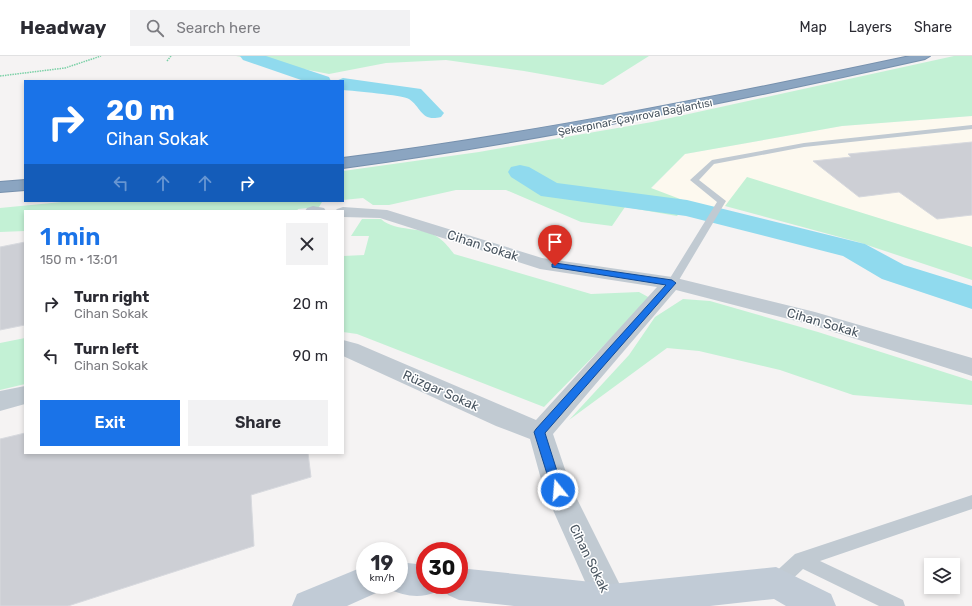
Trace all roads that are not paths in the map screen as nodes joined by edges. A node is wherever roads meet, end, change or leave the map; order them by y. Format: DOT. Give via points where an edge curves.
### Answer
graph roads {
  1 [pos="882,56"];
  2 [pos="925,56"];
  3 [pos="972,127"];
  4 [pos="344,151"];
  5 [pos="344,163"];
  6 [pos="24,185"];
  7 [pos="0,187"];
  8 [pos="24,198"];
  9 [pos="0,200"];
  10 [pos="344,212"];
  11 [pos="672,283"];
  12 [pos="344,348"];
  13 [pos="972,367"];
  14 [pos="24,395"];
  15 [pos="0,401"];
  16 [pos="540,432"];
  17 [pos="972,502"];
  18 [pos="801,560"];
  19 [pos="776,583"];
  20 [pos="468,585"];
  21 [pos="356,586"];
  22 [pos="612,603"];
  23 [pos="309,606"];
  24 [pos="819,606"];
  25 [pos="897,606"];
  1 -- 4 [label="highway, Şekerpınar-Çayırova Bağlantısı" via="704,94 565,120"];
  2 -- 5 [label="highway, Şekerpınar-Çayırova Bağlantısı" via="644,116 497,142"];
  3 -- 11 [label="lane" via="804,145 712,162 694,180 722,201"];
  6 -- 7 [label="highway"];
  8 -- 9 [label="highway"];
  10 -- 11 [label="street, Cihan Sokak" via="381,213 540,264"];
  11 -- 13 [label="street, Cihan Sokak" via="815,319"];
  11 -- 16 [label="street"];
  12 -- 16 [label="street, Rüzgar Sokak"];
  14 -- 15 [label="street"];
  16 -- 22 [label="street, Cihan Sokak" via="558,490"];
  17 -- 18 [label="lane"];
  18 -- 19 [label="lane"];
  18 -- 25 [label="lane"];
  19 -- 22 [label="street"];
  19 -- 24 [label="street"];
  20 -- 22 [label="street"];
  21 -- 23 [label="street"];
}
